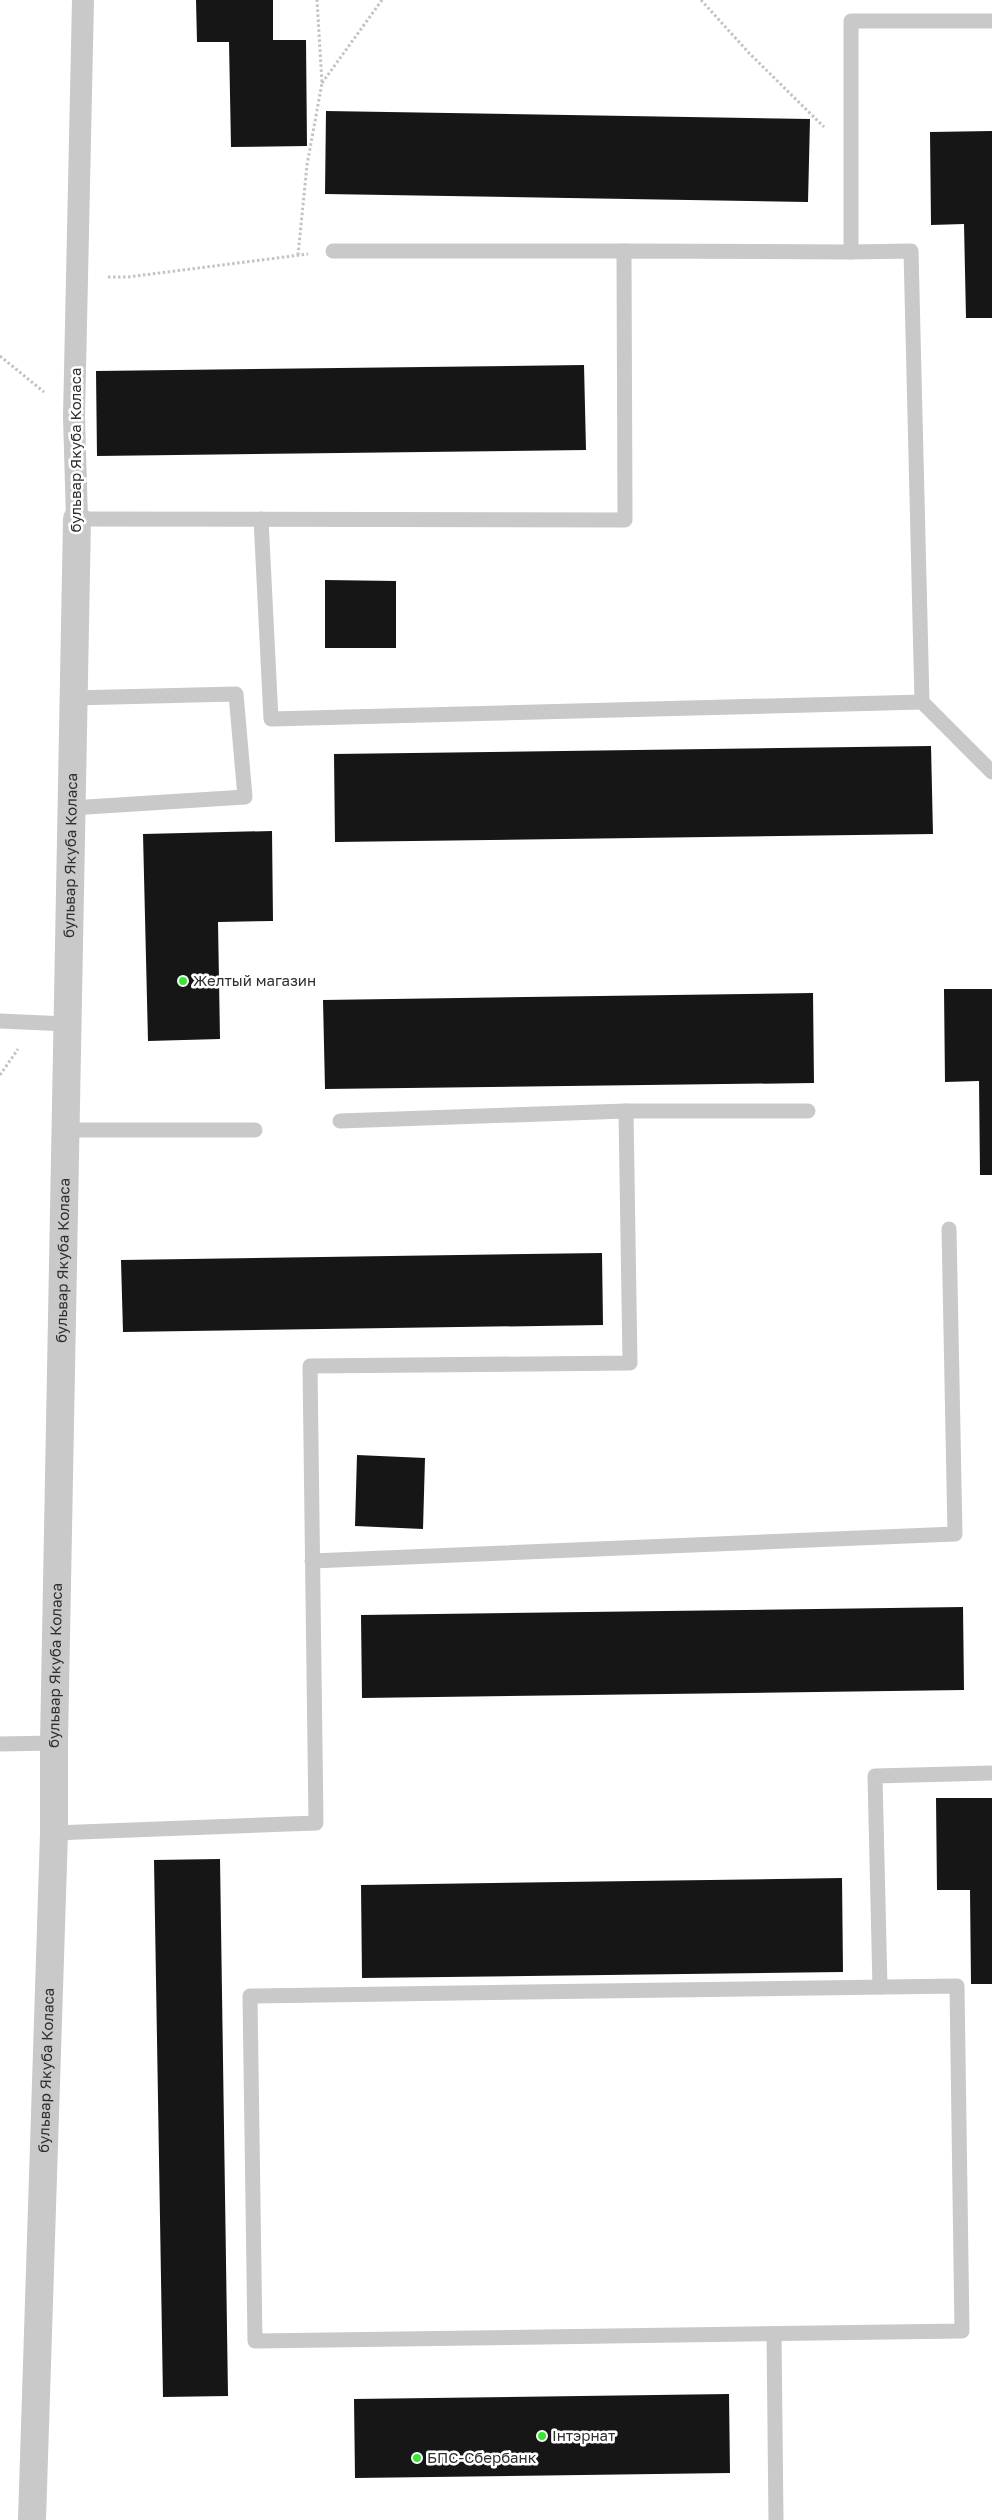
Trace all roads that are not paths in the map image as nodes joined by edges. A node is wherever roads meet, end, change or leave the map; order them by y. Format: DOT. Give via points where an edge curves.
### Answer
graph roads {
  1 [pos="83,0"];
  2 [pos="992,21"];
  3 [pos="333,251"];
  4 [pos="624,251"];
  5 [pos="851,252"];
  6 [pos="77,519"];
  7 [pos="261,519"];
  8 [pos="73,698"];
  9 [pos="922,702"];
  10 [pos="992,772"];
  11 [pos="72,808"];
  12 [pos="0,1022"];
  13 [pos="67,1024"];
  14 [pos="808,1110"];
  15 [pos="626,1111"];
  16 [pos="340,1121"];
  17 [pos="65,1130"];
  18 [pos="256,1130"];
  19 [pos="949,1229"];
  20 [pos="312,1561"];
  21 [pos="54,1743"];
  22 [pos="0,1744"];
  23 [pos="992,1773"];
  24 [pos="54,1833"];
  25 [pos="880,1987"];
  26 [pos="774,2334"];
  27 [pos="32,2520"];
  28 [pos="776,2520"];
  1 -- 6 [label="street, бульвар Якуба Коласа" via="74,416"];
  2 -- 5 [label="lane" via="851,21"];
  3 -- 4 [label="lane"];
  4 -- 5 [label="lane"];
  4 -- 7 [label="lane" via="625,520"];
  5 -- 9 [label="lane" via="911,251"];
  6 -- 7 [label="lane"];
  6 -- 8 [label="street, бульвар Якуба Коласа"];
  7 -- 9 [label="lane" via="271,719"];
  8 -- 11 [label="street, бульвар Якуба Коласа"];
  8 -- 11 [label="lane" via="236,694 245,797"];
  9 -- 10 [label="lane"];
  11 -- 13 [label="street, бульвар Якуба Коласа"];
  12 -- 13 [label="lane"];
  13 -- 17 [label="street, бульвар Якуба Коласа"];
  14 -- 15 [label="lane"];
  15 -- 16 [label="lane"];
  15 -- 20 [label="lane" via="630,1363 310,1366"];
  17 -- 18 [label="lane"];
  17 -- 21 [label="street, бульвар Якуба Коласа"];
  19 -- 20 [label="lane" via="955,1534"];
  20 -- 24 [label="lane" via="316,1823"];
  21 -- 22 [label="lane"];
  21 -- 24 [label="street, бульвар Якуба Коласа"];
  23 -- 25 [label="lane" via="875,1776"];
  24 -- 27 [label="street, бульвар Якуба Коласа"];
  25 -- 26 [label="lane" via="957,1986 962,2331"];
  25 -- 26 [label="lane" via="250,1996 255,2341"];
  26 -- 28 [label="lane"];
}
